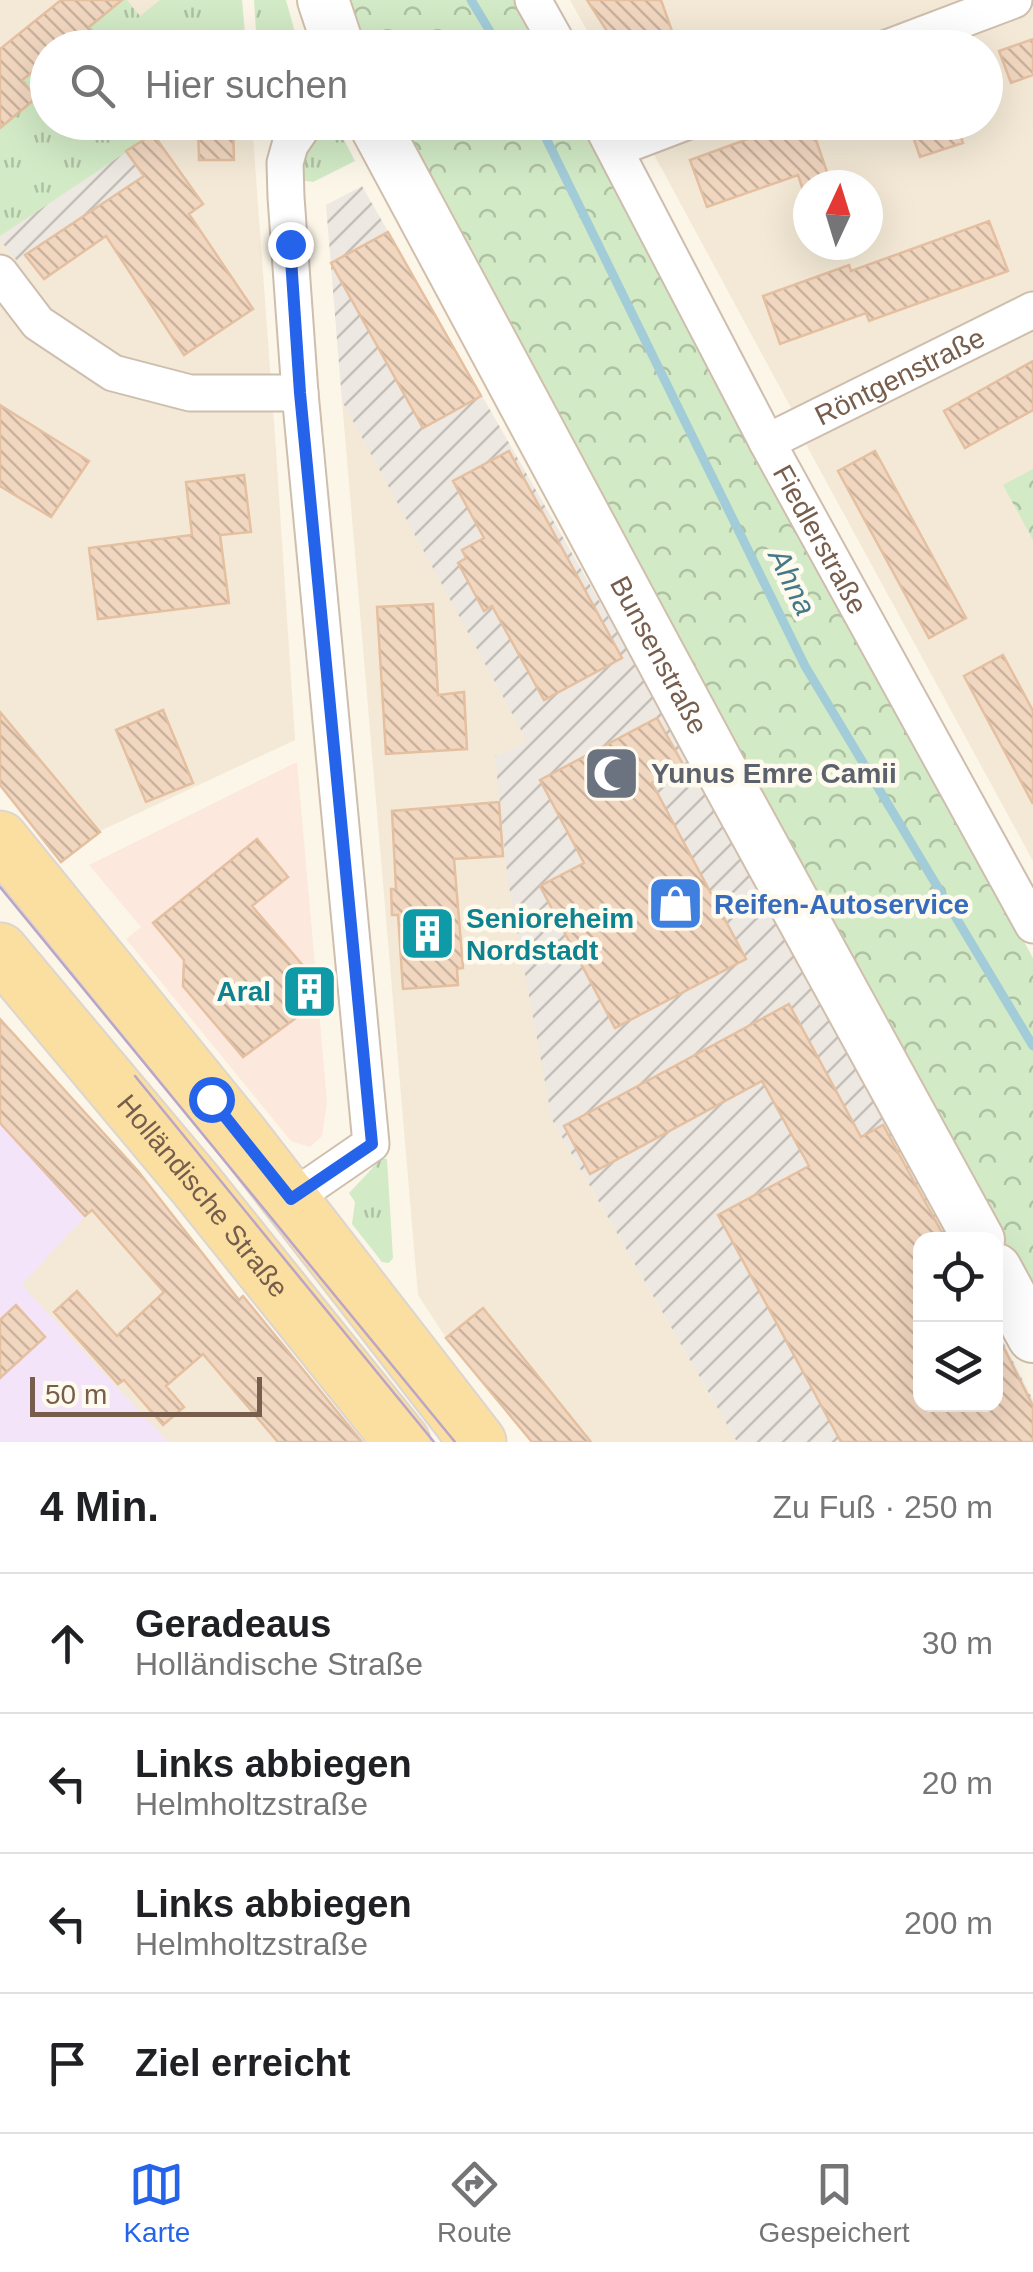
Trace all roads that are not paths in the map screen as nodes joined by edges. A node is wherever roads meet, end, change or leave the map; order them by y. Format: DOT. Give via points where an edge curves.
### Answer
graph roads {
  1 [pos="324,0"];
  2 [pos="533,0"];
  3 [pos="1014,0"];
  4 [pos="333,30"];
  5 [pos="550,30"];
  6 [pos="935,30"];
  7 [pos="293,140"];
  8 [pos="382,140"];
  9 [pos="610,140"];
  10 [pos="0,273"];
  11 [pos="1033,310"];
  12 [pos="300,393"];
  13 [pos="767,442"];
  14 [pos="0,839"];
  15 [pos="1033,925"];
  16 [pos="0,950"];
  17 [pos="291,1199"];
  18 [pos="975,1232"];
  19 [pos="1003,1282"];
  20 [pos="1033,1337"];
  21 [pos="402,1442"];
  22 [pos="478,1442"];
  1 -- 4 [label="street"];
  2 -- 5 [label="street"];
  3 -- 6 [label="street"];
  7 -- 12 [label="street" via="285,163"];
  8 -- 18 [label="street, Bunsenstraße"];
  9 -- 13 [label="street, Fiedlerstraße"];
  10 -- 12 [label="street" via="38,323 113,373 190,393"];
  11 -- 13 [label="street, Röntgenstraße"];
  12 -- 17 [label="street" via="372,1144"];
  13 -- 15 [label="street, Fiedlerstraße"];
  14 -- 17 [label="main road"];
  16 -- 21 [label="main road, Holländische Straße"];
  17 -- 22 [label="main road"];
  19 -- 20 [label="street"];
}
